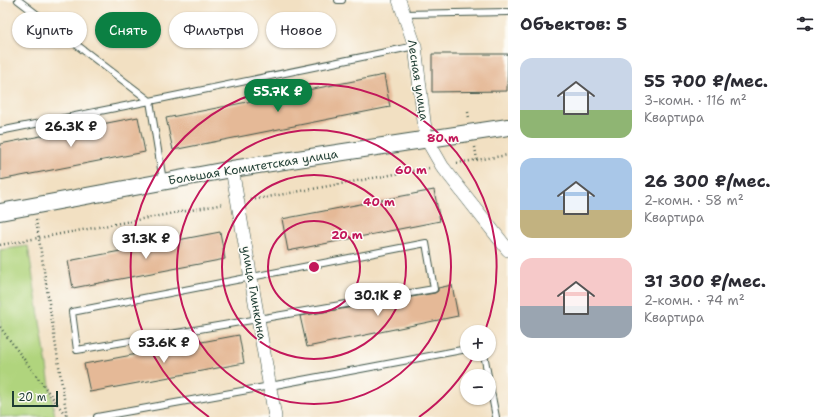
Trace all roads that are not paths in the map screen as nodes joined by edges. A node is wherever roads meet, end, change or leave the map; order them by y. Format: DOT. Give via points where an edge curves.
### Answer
graph roads {
  1 [pos="18,0"];
  2 [pos="338,0"];
  3 [pos="342,0"];
  4 [pos="399,0"];
  5 [pos="508,12"];
  6 [pos="404,14"];
  7 [pos="415,46"];
  8 [pos="150,101"];
  9 [pos="508,127"];
  10 [pos="0,131"];
  11 [pos="426,138"];
  12 [pos="232,169"];
  13 [pos="163,181"];
  14 [pos="0,212"];
  15 [pos="508,250"];
  16 [pos="251,277"];
  17 [pos="258,319"];
  18 [pos="460,350"];
  19 [pos="270,386"];
  20 [pos="494,405"];
  21 [pos="97,417"];
  22 [pos="275,417"];
  23 [pos="496,417"];
  1 -- 8 [label="lane"];
  2 -- 3 [label="lane"];
  4 -- 6 [label="street, Лесная улица"];
  5 -- 6 [label="lane"];
  6 -- 7 [label="street, Лесная улица"];
  7 -- 8 [label="lane"];
  7 -- 11 [label="street, Лесная улица"];
  8 -- 10 [label="lane"];
  8 -- 13 [label="lane"];
  9 -- 11 [label="street, Большая Комитетская улица"];
  11 -- 12 [label="street, Большая Комитетская улица"];
  11 -- 15 [label="street" via="442,166"];
  12 -- 13 [label="street, Большая Комитетская улица"];
  12 -- 16 [label="street, улица Глинкина"];
  13 -- 14 [label="street, Большая Комитетская улица"];
  16 -- 17 [label="street, улица Глинкина"];
  16 -- 17 [label="lane" via="426,243 434,288"];
  16 -- 17 [label="lane" via="72,312 77,350"];
  17 -- 19 [label="street, улица Глинкина"];
  18 -- 19 [label="lane"];
  19 -- 21 [label="lane"];
  19 -- 22 [label="street, улица Глинкина"];
  20 -- 23 [label="lane"];
}
